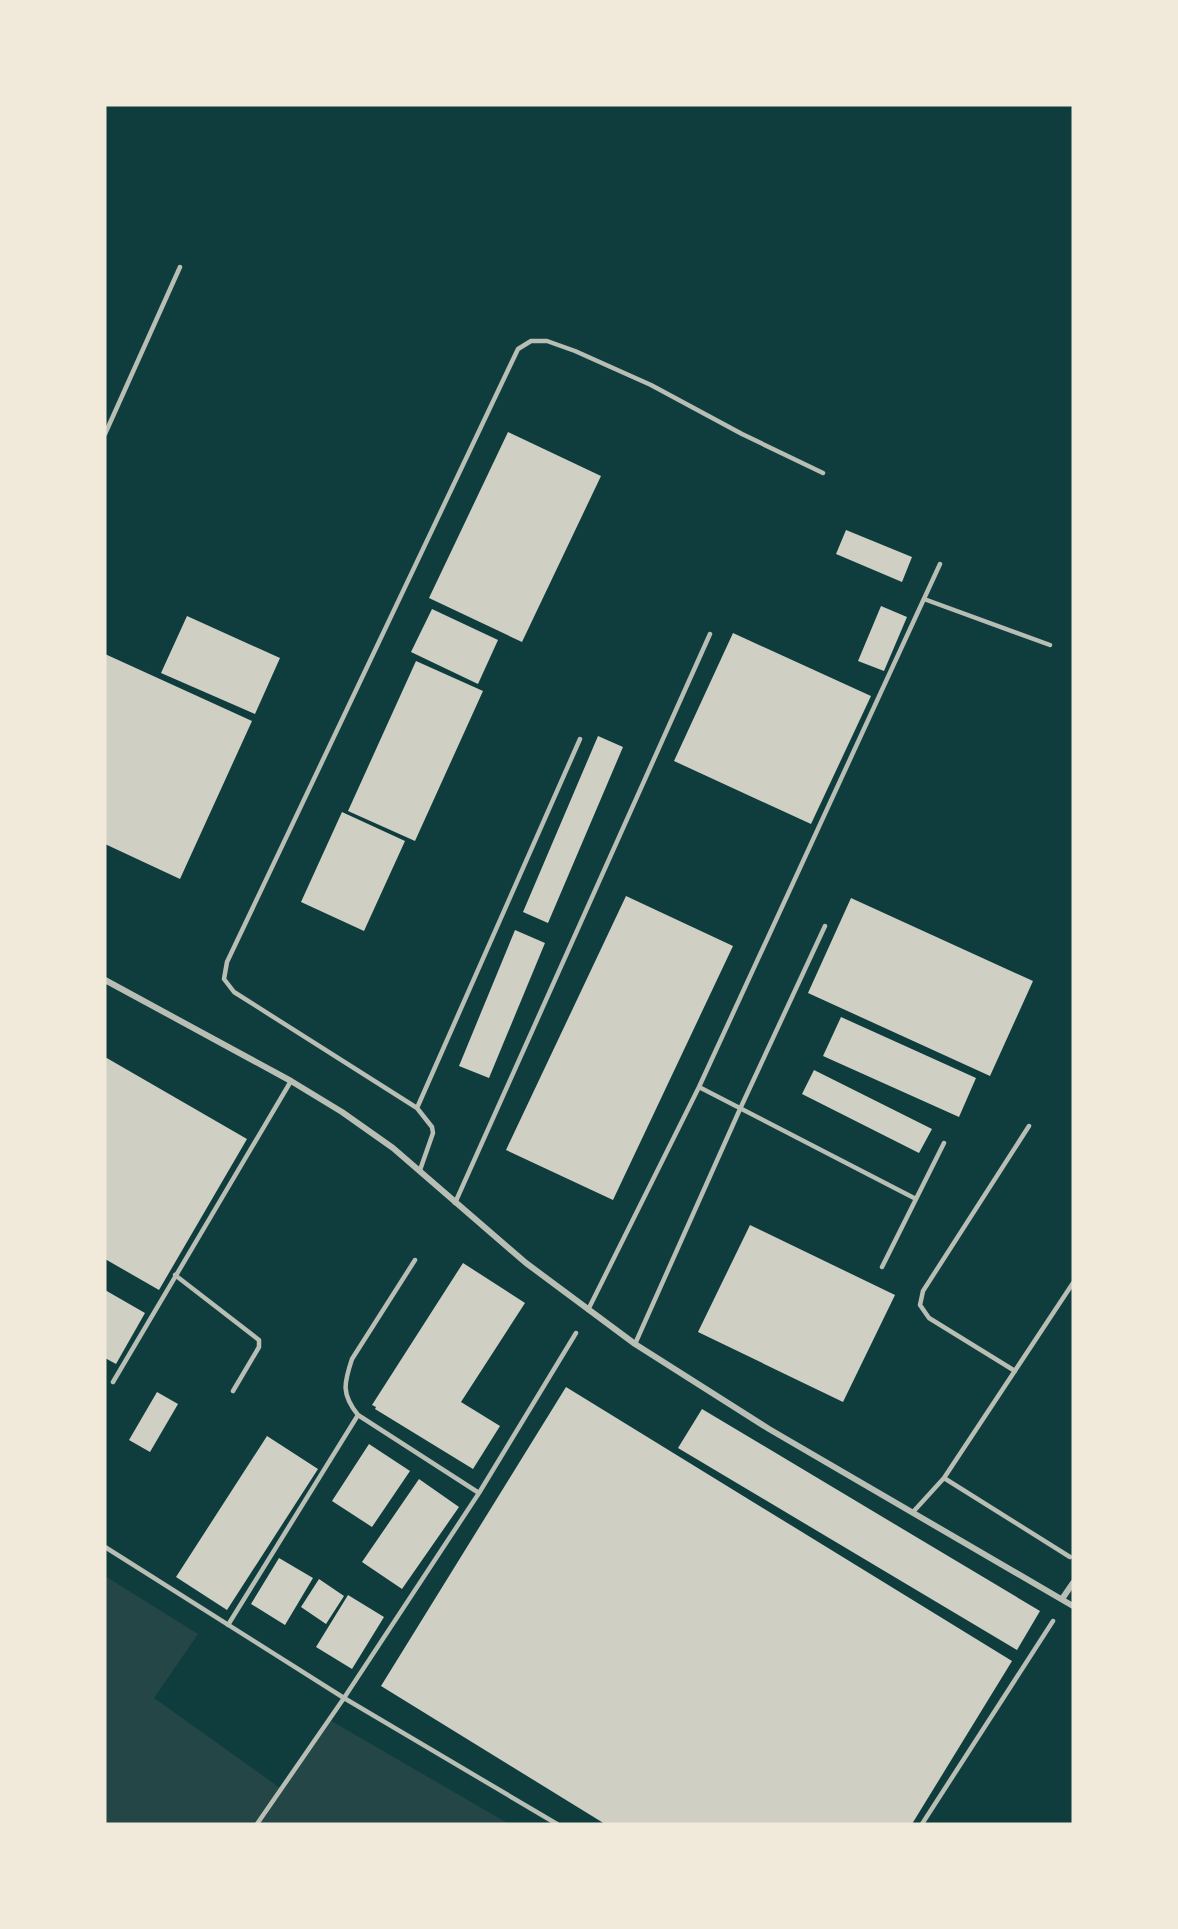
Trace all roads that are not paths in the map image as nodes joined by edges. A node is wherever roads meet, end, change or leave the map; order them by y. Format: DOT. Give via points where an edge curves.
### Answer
graph roads {
  1 [pos="180,267"];
  2 [pos="105,434"];
  3 [pos="823,473"];
  4 [pos="940,564"];
  5 [pos="924,599"];
  6 [pos="710,634"];
  7 [pos="1050,645"];
  8 [pos="580,739"];
  9 [pos="825,926"];
  10 [pos="105,980"];
  11 [pos="291,1081"];
  12 [pos="699,1088"];
  13 [pos="417,1108"];
  14 [pos="740,1109"];
  15 [pos="1029,1126"];
  16 [pos="944,1143"];
  17 [pos="420,1170"];
  18 [pos="916,1199"];
  19 [pos="455,1203"];
  20 [pos="416,1260"];
  21 [pos="882,1267"];
  22 [pos="175,1275"];
  23 [pos="1073,1283"];
  24 [pos="588,1310"];
  25 [pos="576,1333"];
  26 [pos="635,1344"];
  27 [pos="1015,1371"];
  28 [pos="113,1382"];
  29 [pos="233,1391"];
  30 [pos="358,1415"];
  31 [pos="944,1478"];
  32 [pos="479,1493"];
  33 [pos="913,1512"];
  34 [pos="105,1547"];
  35 [pos="1070,1557"];
  36 [pos="1073,1582"];
  37 [pos="1062,1599"];
  38 [pos="1073,1606"];
  39 [pos="1053,1621"];
  40 [pos="228,1625"];
  41 [pos="344,1698"];
  42 [pos="257,1824"];
  43 [pos="557,1824"];
  44 [pos="922,1824"];
  1 -- 2 [label="lane"];
  3 -- 13 [label="lane" via="651,385 575,351 547,340 531,341 518,349 227,962 224,978 234,992"];
  4 -- 5 [label="lane"];
  5 -- 7 [label="lane"];
  5 -- 12 [label="lane"];
  6 -- 19 [label="lane"];
  8 -- 13 [label="lane"];
  9 -- 14 [label="lane"];
  10 -- 11 [label="street"];
  11 -- 17 [label="street" via="342,1112"];
  11 -- 22 [label="lane"];
  12 -- 14 [label="lane"];
  12 -- 24 [label="lane"];
  13 -- 17 [label="lane" via="433,1133"];
  14 -- 18 [label="lane"];
  14 -- 26 [label="lane"];
  15 -- 27 [label="lane" via="923,1291 920,1305 929,1318"];
  16 -- 18 [label="lane"];
  17 -- 19 [label="street"];
  18 -- 21 [label="lane"];
  19 -- 24 [label="street"];
  20 -- 30 [label="lane" via="352,1359 344,1389"];
  22 -- 28 [label="lane"];
  22 -- 29 [label="lane" via="259,1340 259,1347"];
  23 -- 27 [label="lane"];
  24 -- 26 [label="street"];
  25 -- 32 [label="lane"];
  26 -- 33 [label="street" via="769,1429"];
  27 -- 31 [label="lane"];
  30 -- 32 [label="lane"];
  30 -- 40 [label="lane"];
  31 -- 33 [label="lane"];
  31 -- 35 [label="lane"];
  32 -- 41 [label="lane"];
  33 -- 37 [label="street"];
  34 -- 40 [label="lane"];
  36 -- 37 [label="street"];
  37 -- 38 [label="street"];
  39 -- 44 [label="lane"];
  40 -- 41 [label="lane"];
  41 -- 42 [label="lane"];
  41 -- 43 [label="lane"];
}
